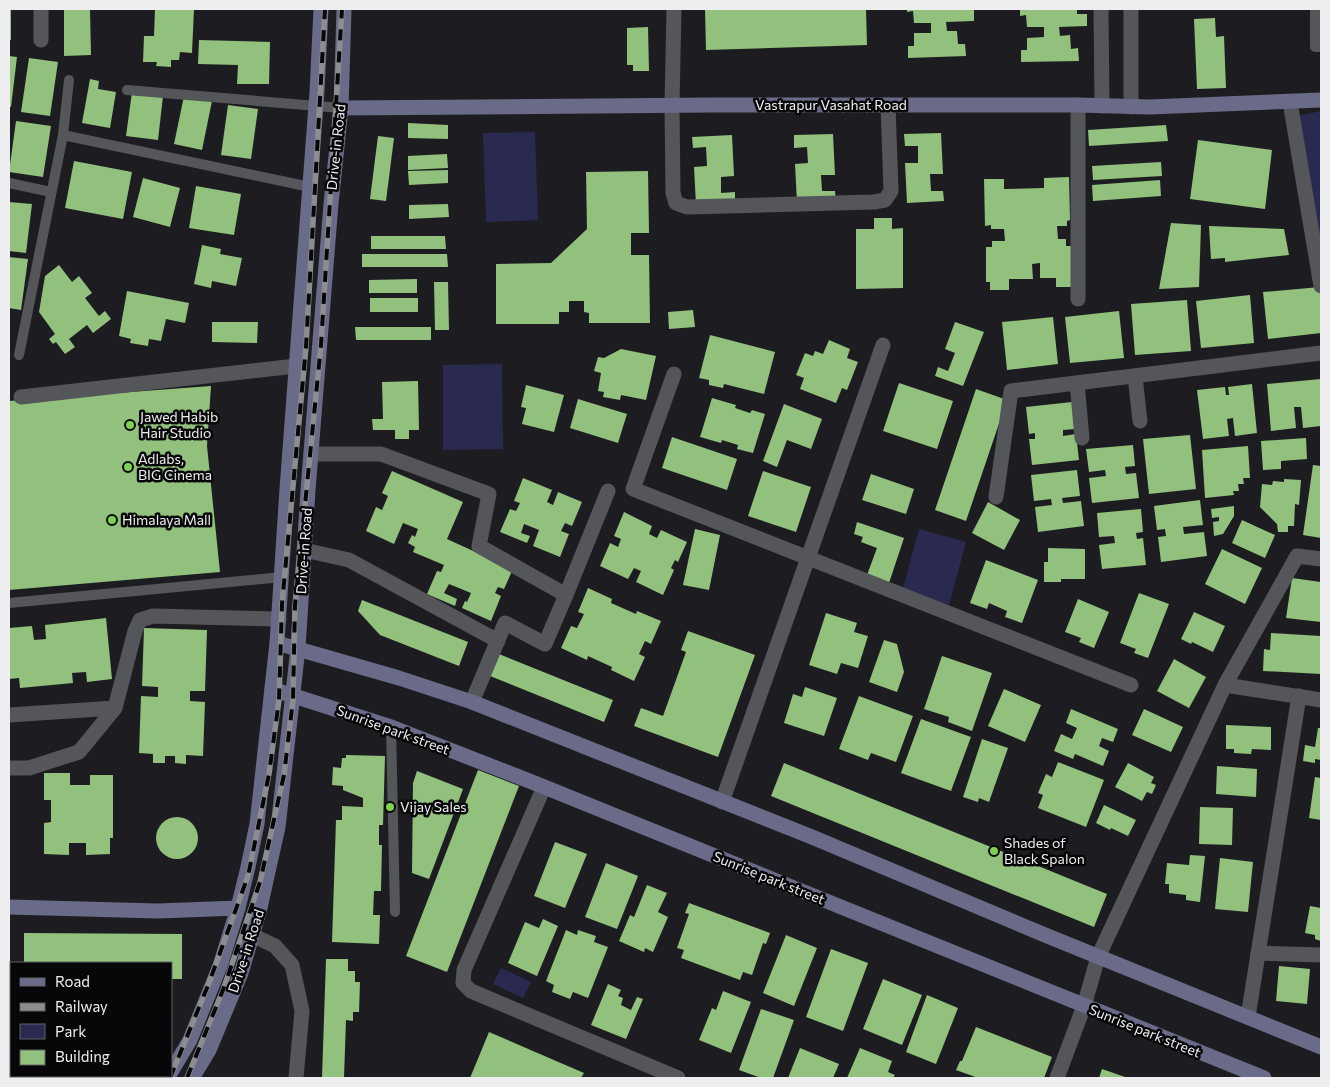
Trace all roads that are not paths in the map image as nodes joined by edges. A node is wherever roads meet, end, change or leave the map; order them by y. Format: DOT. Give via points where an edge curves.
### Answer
graph roads {
  1 [pos="41,9"];
  2 [pos="321,9"];
  3 [pos="344,9"];
  4 [pos="674,9"];
  5 [pos="1101,9"];
  6 [pos="1131,9"];
  7 [pos="1315,9"];
  8 [pos="41,40"];
  9 [pos="1321,47"];
  10 [pos="69,80"];
  11 [pos="127,90"];
  12 [pos="1321,100"];
  13 [pos="1290,102"];
  14 [pos="672,105"];
  15 [pos="888,105"];
  16 [pos="1078,105"];
  17 [pos="316,106"];
  18 [pos="1102,106"];
  19 [pos="1131,107"];
  20 [pos="341,108"];
  21 [pos="62,135"];
  22 [pos="9,184"];
  23 [pos="310,187"];
  24 [pos="51,192"];
  25 [pos="1321,286"];
  26 [pos="1078,299"];
  27 [pos="883,345"];
  28 [pos="1321,353"];
  29 [pos="19,355"];
  30 [pos="296,366"];
  31 [pos="674,374"];
  32 [pos="1135,376"];
  33 [pos="1078,383"];
  34 [pos="21,397"];
  35 [pos="1140,421"];
  36 [pos="1082,438"];
  37 [pos="311,454"];
  38 [pos="608,491"];
  39 [pos="996,497"];
  40 [pos="304,550"];
  41 [pos="808,558"];
  42 [pos="1321,559"];
  43 [pos="282,577"];
  44 [pos="566,595"];
  45 [pos="9,603"];
  46 [pos="279,619"];
  47 [pos="498,641"];
  48 [pos="277,643"];
  49 [pos="298,648"];
  50 [pos="1225,684"];
  51 [pos="1130,685"];
  52 [pos="272,689"];
  53 [pos="293,696"];
  54 [pos="1299,696"];
  55 [pos="1321,700"];
  56 [pos="472,702"];
  57 [pos="115,708"];
  58 [pos="9,715"];
  59 [pos="391,727"];
  60 [pos="9,768"];
  61 [pos="544,787"];
  62 [pos="722,802"];
  63 [pos="9,907"];
  64 [pos="238,908"];
  65 [pos="396,912"];
  66 [pos="252,935"];
  67 [pos="1258,953"];
  68 [pos="1321,955"];
  69 [pos="1098,957"];
  70 [pos="1084,1006"];
  71 [pos="1248,1017"];
  72 [pos="1321,1047"];
  73 [pos="172,1070"];
  74 [pos="192,1078"];
  75 [pos="296,1078"];
  76 [pos="678,1078"];
  77 [pos="1057,1078"];
  78 [pos="1264,1078"];
  1 -- 8 [label="street"];
  2 -- 17 [label="main road, Drive-in Road"];
  3 -- 20 [label="main road, Drive-in Road"];
  4 -- 14 [label="street"];
  5 -- 18 [label="street"];
  6 -- 19 [label="street"];
  7 -- 9 [label="lane" via="1314,47"];
  10 -- 21 [label="lane"];
  11 -- 17 [label="lane"];
  12 -- 13 [label="main road, Vastrapur Vasahat Road"];
  13 -- 19 [label="main road, Vastrapur Vasahat Road"];
  13 -- 25 [label="street"];
  14 -- 15 [label="main road, Vastrapur Vasahat Road"];
  14 -- 15 [label="street" via="673,193 676,203 688,207 885,200 891,191"];
  14 -- 20 [label="main road, Vastrapur Vasahat Road"];
  15 -- 16 [label="main road, Vastrapur Vasahat Road"];
  16 -- 18 [label="main road, Vastrapur Vasahat Road"];
  16 -- 26 [label="street"];
  17 -- 20 [label="lane"];
  17 -- 23 [label="main road, Drive-in Road"];
  18 -- 19 [label="main road, Vastrapur Vasahat Road"];
  20 -- 37 [label="main road, Drive-in Road"];
  21 -- 23 [label="lane"];
  21 -- 24 [label="lane"];
  22 -- 24 [label="lane"];
  23 -- 30 [label="main road, Drive-in Road"];
  24 -- 29 [label="lane"];
  27 -- 41 [label="street"];
  28 -- 32 [label="street"];
  30 -- 34 [label="street"];
  30 -- 43 [label="main road, Drive-in Road"];
  31 -- 41 [label="street" via="633,489"];
  32 -- 33 [label="street"];
  32 -- 35 [label="street"];
  33 -- 36 [label="street"];
  33 -- 39 [label="street" via="1011,391"];
  37 -- 40 [label="main road, Drive-in Road"];
  37 -- 44 [label="street" via="381,454 489,494 479,546"];
  38 -- 44 [label="street"];
  40 -- 47 [label="street" via="349,560"];
  40 -- 49 [label="main road, Drive-in Road"];
  41 -- 51 [label="street"];
  41 -- 62 [label="street"];
  42 -- 50 [label="street" via="1297,556"];
  43 -- 45 [label="lane"];
  43 -- 46 [label="main road, Drive-in Road"];
  44 -- 47 [label="street" via="546,644 505,623"];
  46 -- 48 [label="main road, Drive-in Road"];
  46 -- 57 [label="street" via="153,616 140,620 134,631"];
  47 -- 56 [label="street"];
  48 -- 49 [label="main road"];
  48 -- 52 [label="main road, Drive-in Road"];
  49 -- 53 [label="main road, Drive-in Road"];
  49 -- 56 [label="main road"];
  50 -- 54 [label="street"];
  50 -- 69 [label="street"];
  52 -- 53 [label="main road, Sunrise park street"];
  52 -- 64 [label="main road, Drive-in Road" via="257,824"];
  53 -- 59 [label="main road, Sunrise park street"];
  53 -- 66 [label="main road, Drive-in Road" via="278,827"];
  54 -- 55 [label="street"];
  54 -- 67 [label="street"];
  56 -- 62 [label="main road"];
  57 -- 58 [label="street"];
  57 -- 60 [label="street" via="79,752 29,768"];
  59 -- 61 [label="main road, Sunrise park street"];
  59 -- 65 [label="lane"];
  61 -- 70 [label="main road, Sunrise park street"];
  61 -- 76 [label="street" via="464,970 463,983 472,991"];
  62 -- 69 [label="main road"];
  63 -- 64 [label="main road" via="158,911"];
  64 -- 73 [label="main road, Drive-in Road" via="220,966 190,1040"];
  66 -- 74 [label="main road, Drive-in Road" via="241,973 209,1050"];
  66 -- 75 [label="street" via="275,946 292,964 302,1011"];
  67 -- 68 [label="street"];
  67 -- 71 [label="street"];
  69 -- 70 [label="street"];
  69 -- 71 [label="main road"];
  70 -- 77 [label="street"];
  70 -- 78 [label="main road, Sunrise park street"];
  71 -- 72 [label="main road"];
}
